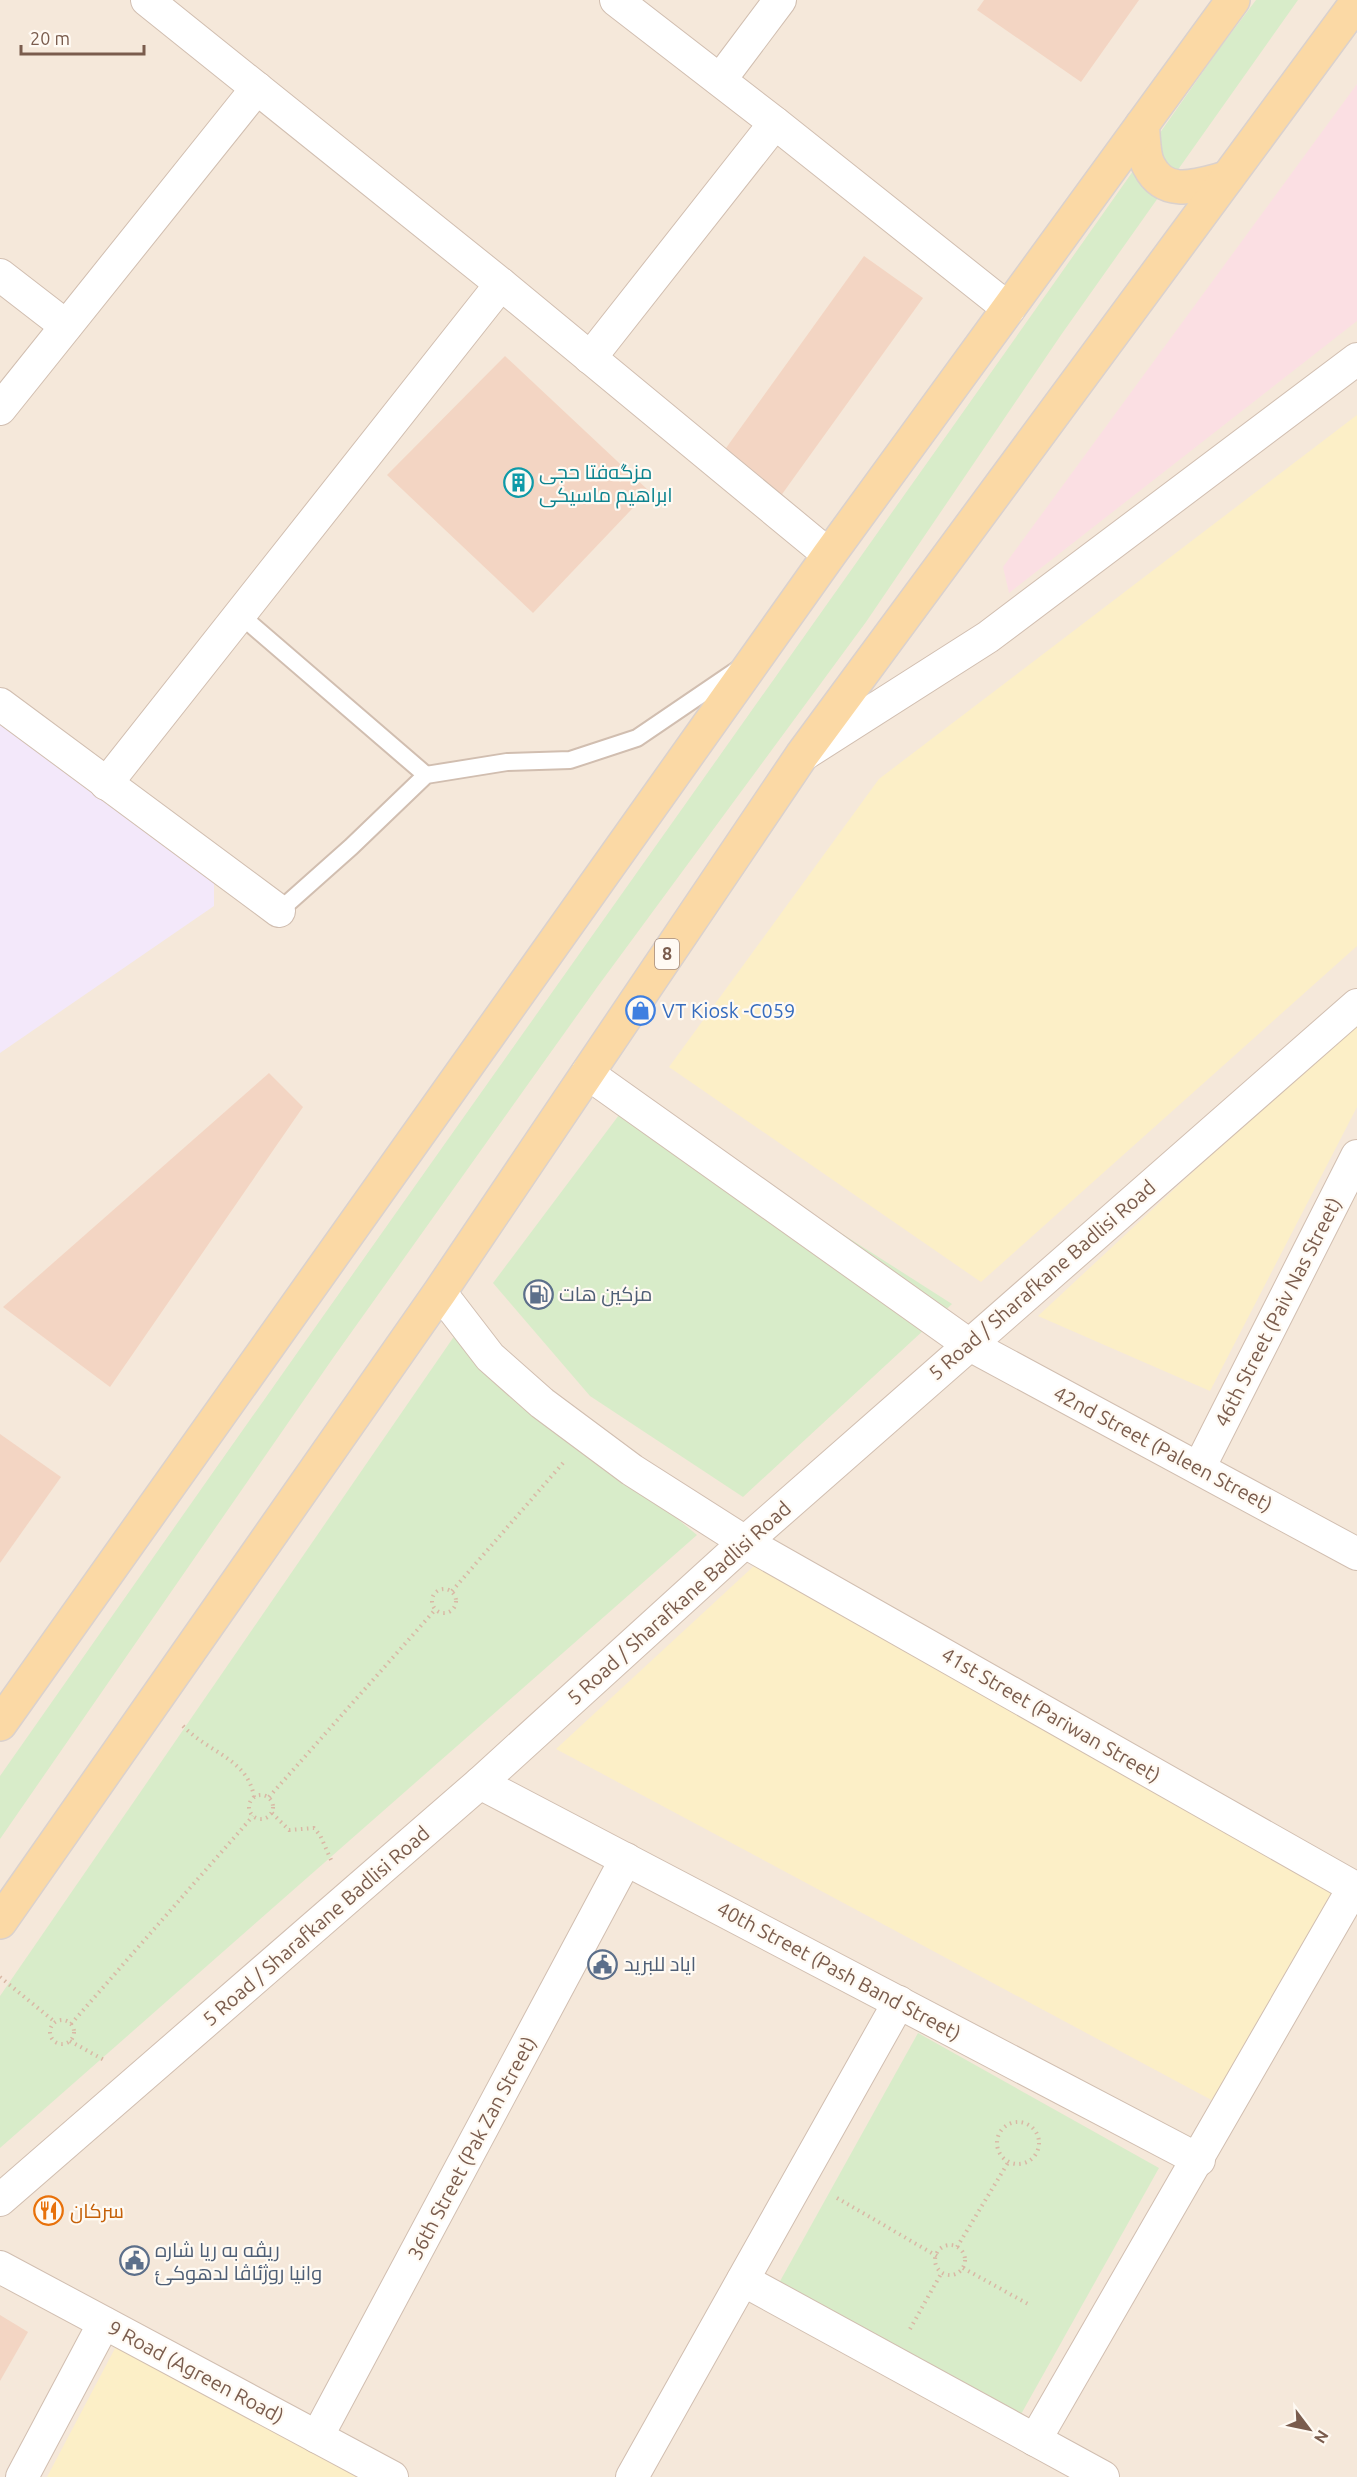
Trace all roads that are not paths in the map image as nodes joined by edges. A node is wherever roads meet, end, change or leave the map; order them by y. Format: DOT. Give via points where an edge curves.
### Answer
graph roads {
  1 [pos="147,0"];
  2 [pos="616,0"];
  3 [pos="780,0"];
  4 [pos="1233,0"];
  5 [pos="1357,2"];
  6 [pos="720,80"];
  7 [pos="257,88"];
  8 [pos="775,123"];
  9 [pos="1142,125"];
  10 [pos="1227,178"];
  11 [pos="0,275"];
  12 [pos="501,284"];
  13 [pos="1008,309"];
  14 [pos="66,326"];
  15 [pos="590,358"];
  16 [pos="1357,359"];
  17 [pos="0,409"];
  18 [pos="829,555"];
  19 [pos="239,614"];
  20 [pos="760,654"];
  21 [pos="0,704"];
  22 [pos="802,755"];
  23 [pos="426,775"];
  24 [pos="106,784"];
  25 [pos="279,911"];
  26 [pos="1357,1005"];
  27 [pos="587,1073"];
  28 [pos="1357,1156"];
  29 [pos="440,1292"];
  30 [pos="968,1344"];
  31 [pos="1199,1468"];
  32 [pos="745,1542"];
  33 [pos="1357,1554"];
  34 [pos="0,1724"];
  35 [pos="480,1783"];
  36 [pos="626,1859"];
  37 [pos="1355,1888"];
  38 [pos="0,1922"];
  39 [pos="899,2002"];
  40 [pos="1199,2160"];
  41 [pos="0,2200"];
  42 [pos="0,2267"];
  43 [pos="744,2280"];
  44 [pos="104,2324"];
  45 [pos="317,2436"];
  46 [pos="1035,2440"];
  47 [pos="22,2477"];
  48 [pos="392,2477"];
  49 [pos="632,2477"];
  50 [pos="1103,2477"];
  1 -- 7 [label="street"];
  2 -- 6 [label="street"];
  3 -- 6 [label="street"];
  4 -- 9 [label="main road"];
  5 -- 10 [label="main road, 8"];
  6 -- 8 [label="street"];
  7 -- 12 [label="street"];
  7 -- 14 [label="street"];
  8 -- 13 [label="street"];
  8 -- 15 [label="street"];
  9 -- 10 [label="main road" via="1148,165 1163,183 1183,189"];
  9 -- 13 [label="main road"];
  10 -- 22 [label="main road, 8"];
  11 -- 14 [label="street"];
  12 -- 15 [label="street"];
  12 -- 19 [label="street"];
  13 -- 18 [label="main road"];
  14 -- 17 [label="street"];
  15 -- 18 [label="street"];
  16 -- 22 [label="street" via="988,637"];
  18 -- 20 [label="main road"];
  19 -- 23 [label="lane"];
  19 -- 24 [label="street"];
  20 -- 23 [label="lane" via="637,738 570,760 507,762"];
  20 -- 34 [label="main road"];
  21 -- 24 [label="street"];
  22 -- 27 [label="main road, 8"];
  23 -- 25 [label="lane"];
  24 -- 25 [label="street"];
  26 -- 30 [label="street, 5 Road / Sharafkane Badlisi Road"];
  27 -- 29 [label="main road, 8"];
  27 -- 30 [label="street, 42nd Street (Paleen Street)"];
  28 -- 31 [label="street, 46th Street (Paiv Nas Street)"];
  29 -- 32 [label="street, 41st Street (Pariwan Street)" via="490,1357 585,1438"];
  29 -- 38 [label="main road, 8"];
  30 -- 31 [label="street, 42nd Street (Paleen Street)"];
  30 -- 32 [label="street, 5 Road / Sharafkane Badlisi Road"];
  31 -- 33 [label="street, 42nd Street (Paleen Street)"];
  32 -- 35 [label="street, 5 Road / Sharafkane Badlisi Road"];
  32 -- 37 [label="street, 41st Street (Pariwan Street)"];
  35 -- 36 [label="street, 40th Street (Pash Band Street)"];
  35 -- 41 [label="street, 5 Road / Sharafkane Badlisi Road"];
  36 -- 39 [label="street, 40th Street (Pash Band Street)"];
  36 -- 45 [label="street, 36th Street (Pak Zan Street)"];
  37 -- 40 [label="street"];
  39 -- 40 [label="street, 40th Street (Pash Band Street)"];
  39 -- 43 [label="street"];
  40 -- 46 [label="street"];
  42 -- 44 [label="street, 9 Road (Agreen Road)"];
  43 -- 46 [label="street"];
  43 -- 49 [label="street"];
  44 -- 45 [label="street, 9 Road (Agreen Road)"];
  44 -- 47 [label="street"];
  45 -- 48 [label="street, 9 Road (Agreen Road)"];
  46 -- 50 [label="street"];
}
